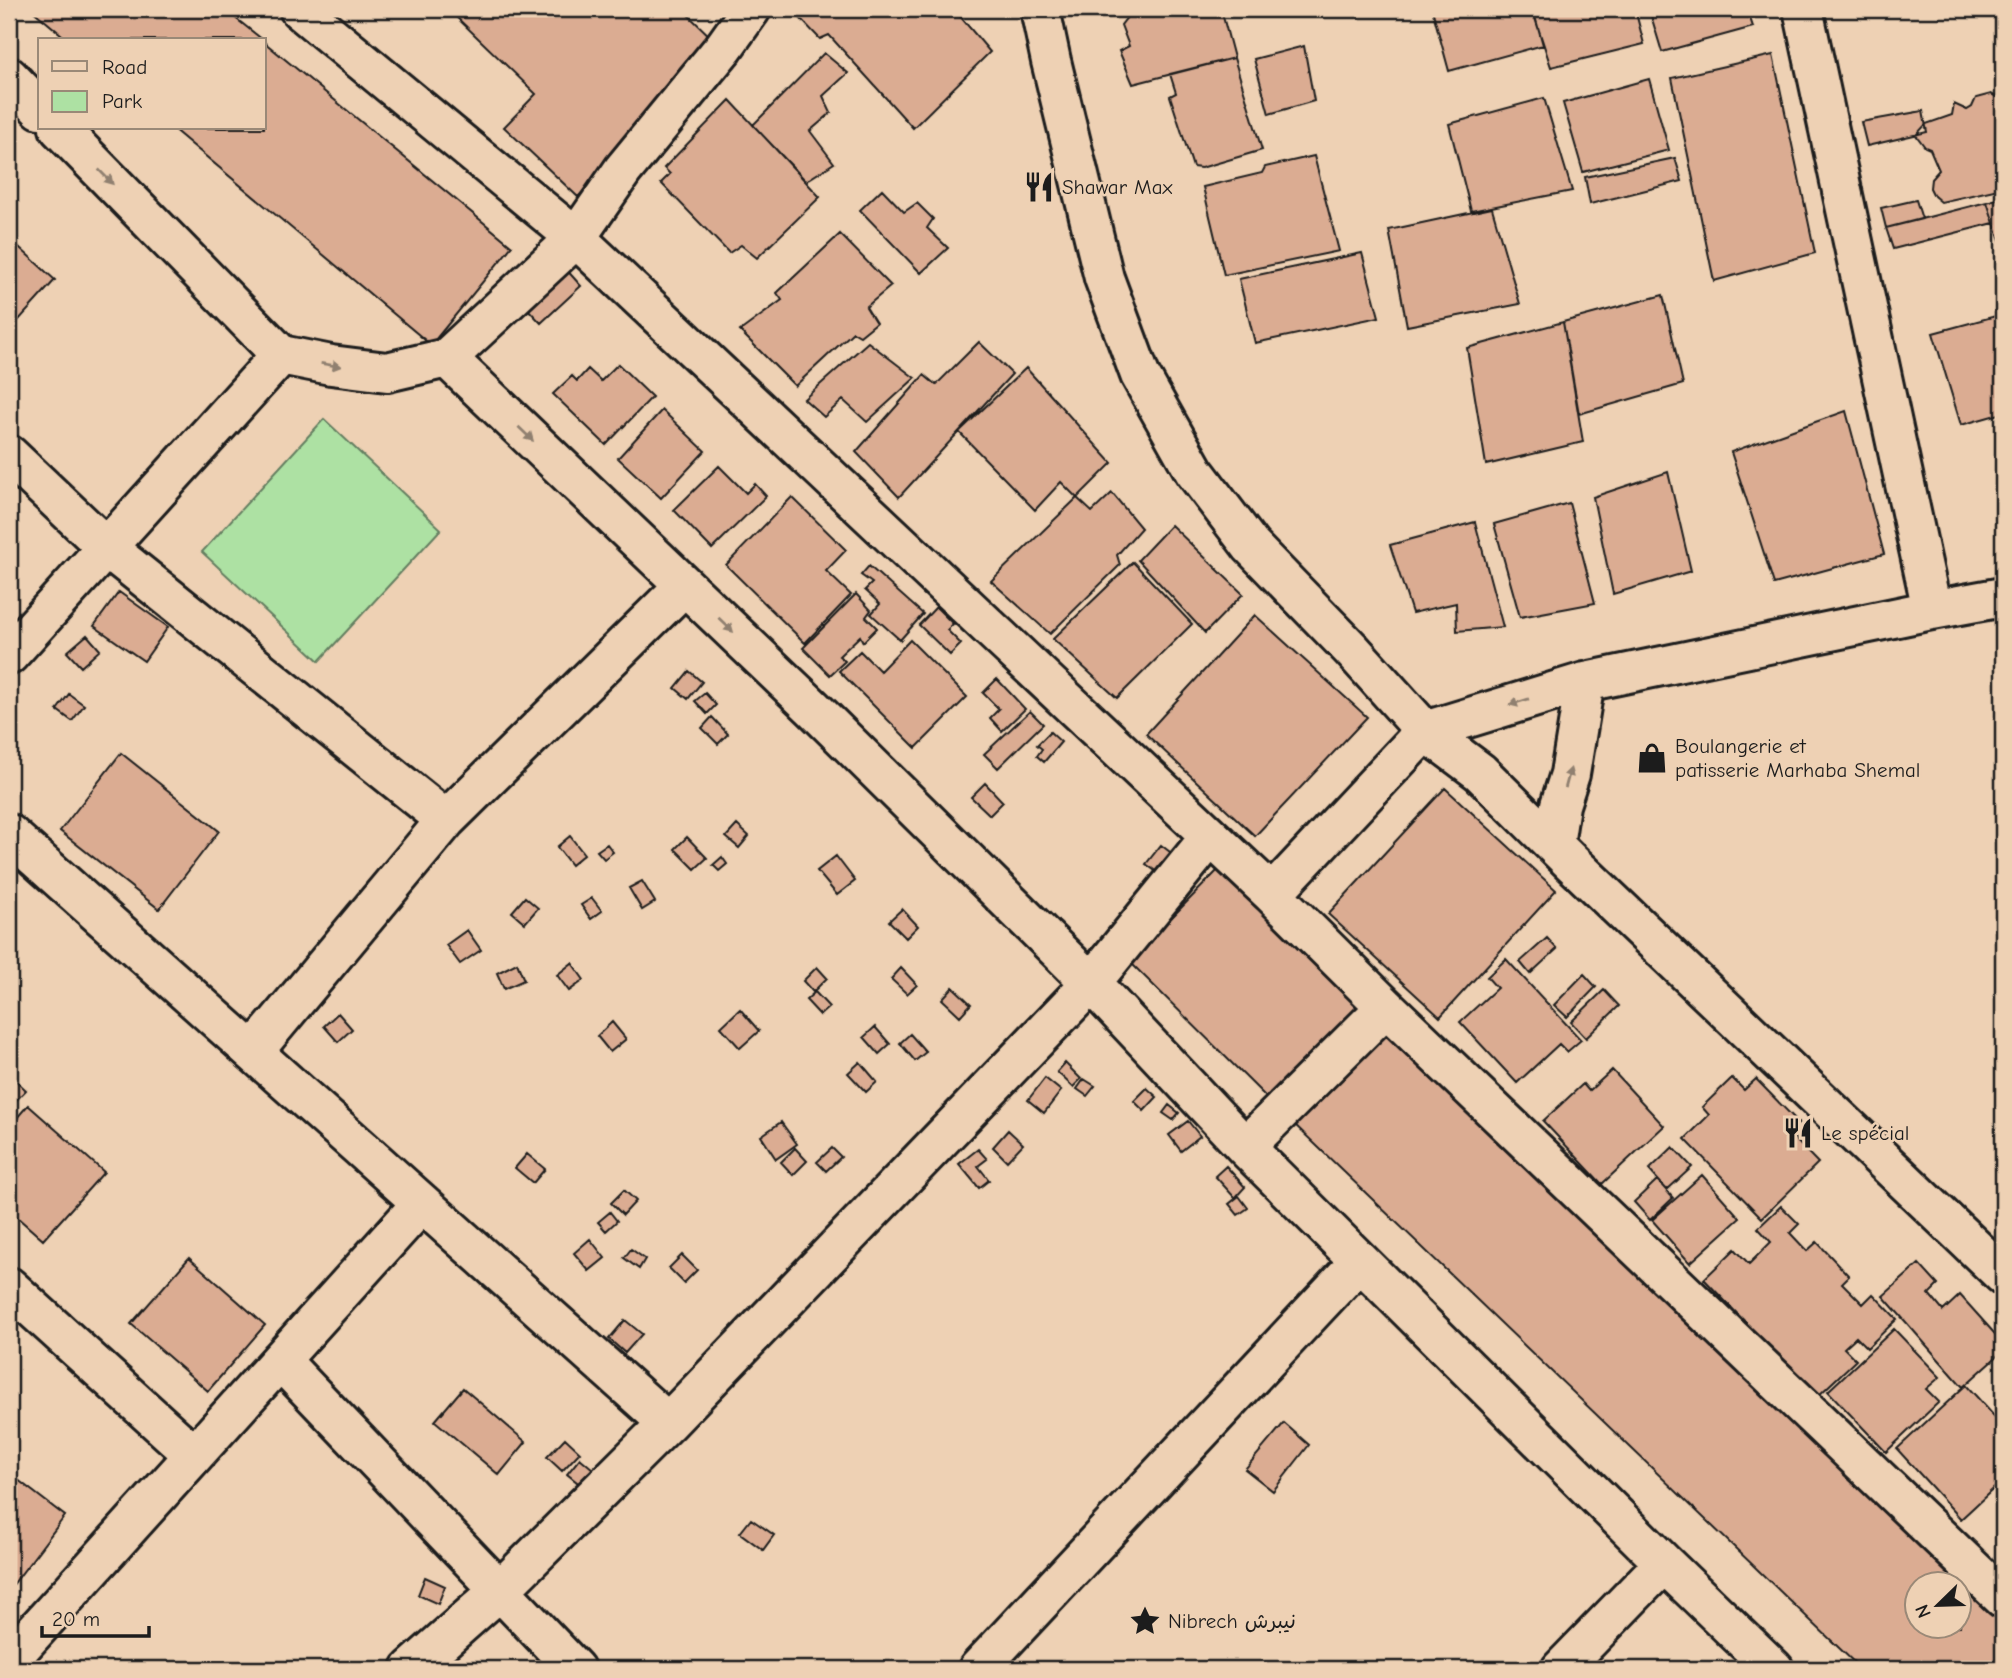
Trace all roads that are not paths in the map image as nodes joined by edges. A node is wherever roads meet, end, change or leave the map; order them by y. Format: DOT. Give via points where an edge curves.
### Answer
graph roads {
  1 [pos="299,9"];
  2 [pos="751,9"];
  3 [pos="1040,9"];
  4 [pos="1803,9"];
  5 [pos="9,77"];
  6 [pos="38,107"];
  7 [pos="61,130"];
  8 [pos="576,238"];
  9 [pos="281,355"];
  10 [pos="447,358"];
  11 [pos="9,455"];
  12 [pos="106,547"];
  13 [pos="684,586"];
  14 [pos="2003,597"];
  15 [pos="1932,610"];
  16 [pos="9,655"];
  17 [pos="1585,682"];
  18 [pos="1426,731"];
  19 [pos="446,820"];
  20 [pos="9,834"];
  21 [pos="1210,837"];
  22 [pos="1554,845"];
  23 [pos="1272,894"];
  24 [pos="1091,983"];
  25 [pos="1386,1007"];
  26 [pos="253,1052"];
  27 [pos="1245,1147"];
  28 [pos="422,1203"];
  29 [pos="1360,1261"];
  30 [pos="2003,1275"];
  31 [pos="9,1287"];
  32 [pos="280,1360"];
  33 [pos="668,1423"];
  34 [pos="194,1455"];
  35 [pos="1664,1563"];
  36 [pos="499,1591"];
  37 [pos="2003,1598"];
  38 [pos="9,1660"];
  39 [pos="411,1669"];
  40 [pos="575,1669"];
  41 [pos="978,1669"];
  42 [pos="1561,1669"];
  43 [pos="1774,1669"];
  1 -- 8 [label="street"];
  2 -- 8 [label="street" via="623,170"];
  3 -- 18 [label="street" via="1104,278 1140,375 1194,471 1251,546"];
  4 -- 15 [label="street"];
  5 -- 6 [label="street"];
  7 -- 9 [label="street, one-way"];
  8 -- 10 [label="street"];
  8 -- 21 [label="street"];
  9 -- 10 [label="street, one-way" via="387,372"];
  9 -- 12 [label="street"];
  10 -- 13 [label="street, one-way"];
  11 -- 12 [label="street"];
  12 -- 16 [label="street"];
  12 -- 19 [label="street"];
  13 -- 19 [label="street"];
  13 -- 24 [label="street, one-way"];
  14 -- 15 [label="street"];
  15 -- 17 [label="street"];
  17 -- 18 [label="street, one-way"];
  22 -- 17 [label="street, one-way"];
  18 -- 22 [label="street" via="1480,772"];
  18 -- 23 [label="street"];
  19 -- 26 [label="street"];
  20 -- 26 [label="street"];
  21 -- 23 [label="street"];
  21 -- 24 [label="street"];
  22 -- 30 [label="street"];
  23 -- 25 [label="street"];
  24 -- 27 [label="street"];
  24 -- 33 [label="street"];
  25 -- 27 [label="street"];
  25 -- 37 [label="street"];
  26 -- 28 [label="street"];
  27 -- 29 [label="street"];
  28 -- 32 [label="street"];
  28 -- 33 [label="street"];
  29 -- 35 [label="street"];
  29 -- 41 [label="street"];
  31 -- 34 [label="street"];
  32 -- 34 [label="street"];
  32 -- 36 [label="street"];
  33 -- 36 [label="street"];
  34 -- 38 [label="street"];
  35 -- 42 [label="street"];
  35 -- 43 [label="street"];
  36 -- 39 [label="street"];
  36 -- 40 [label="street"];
}
